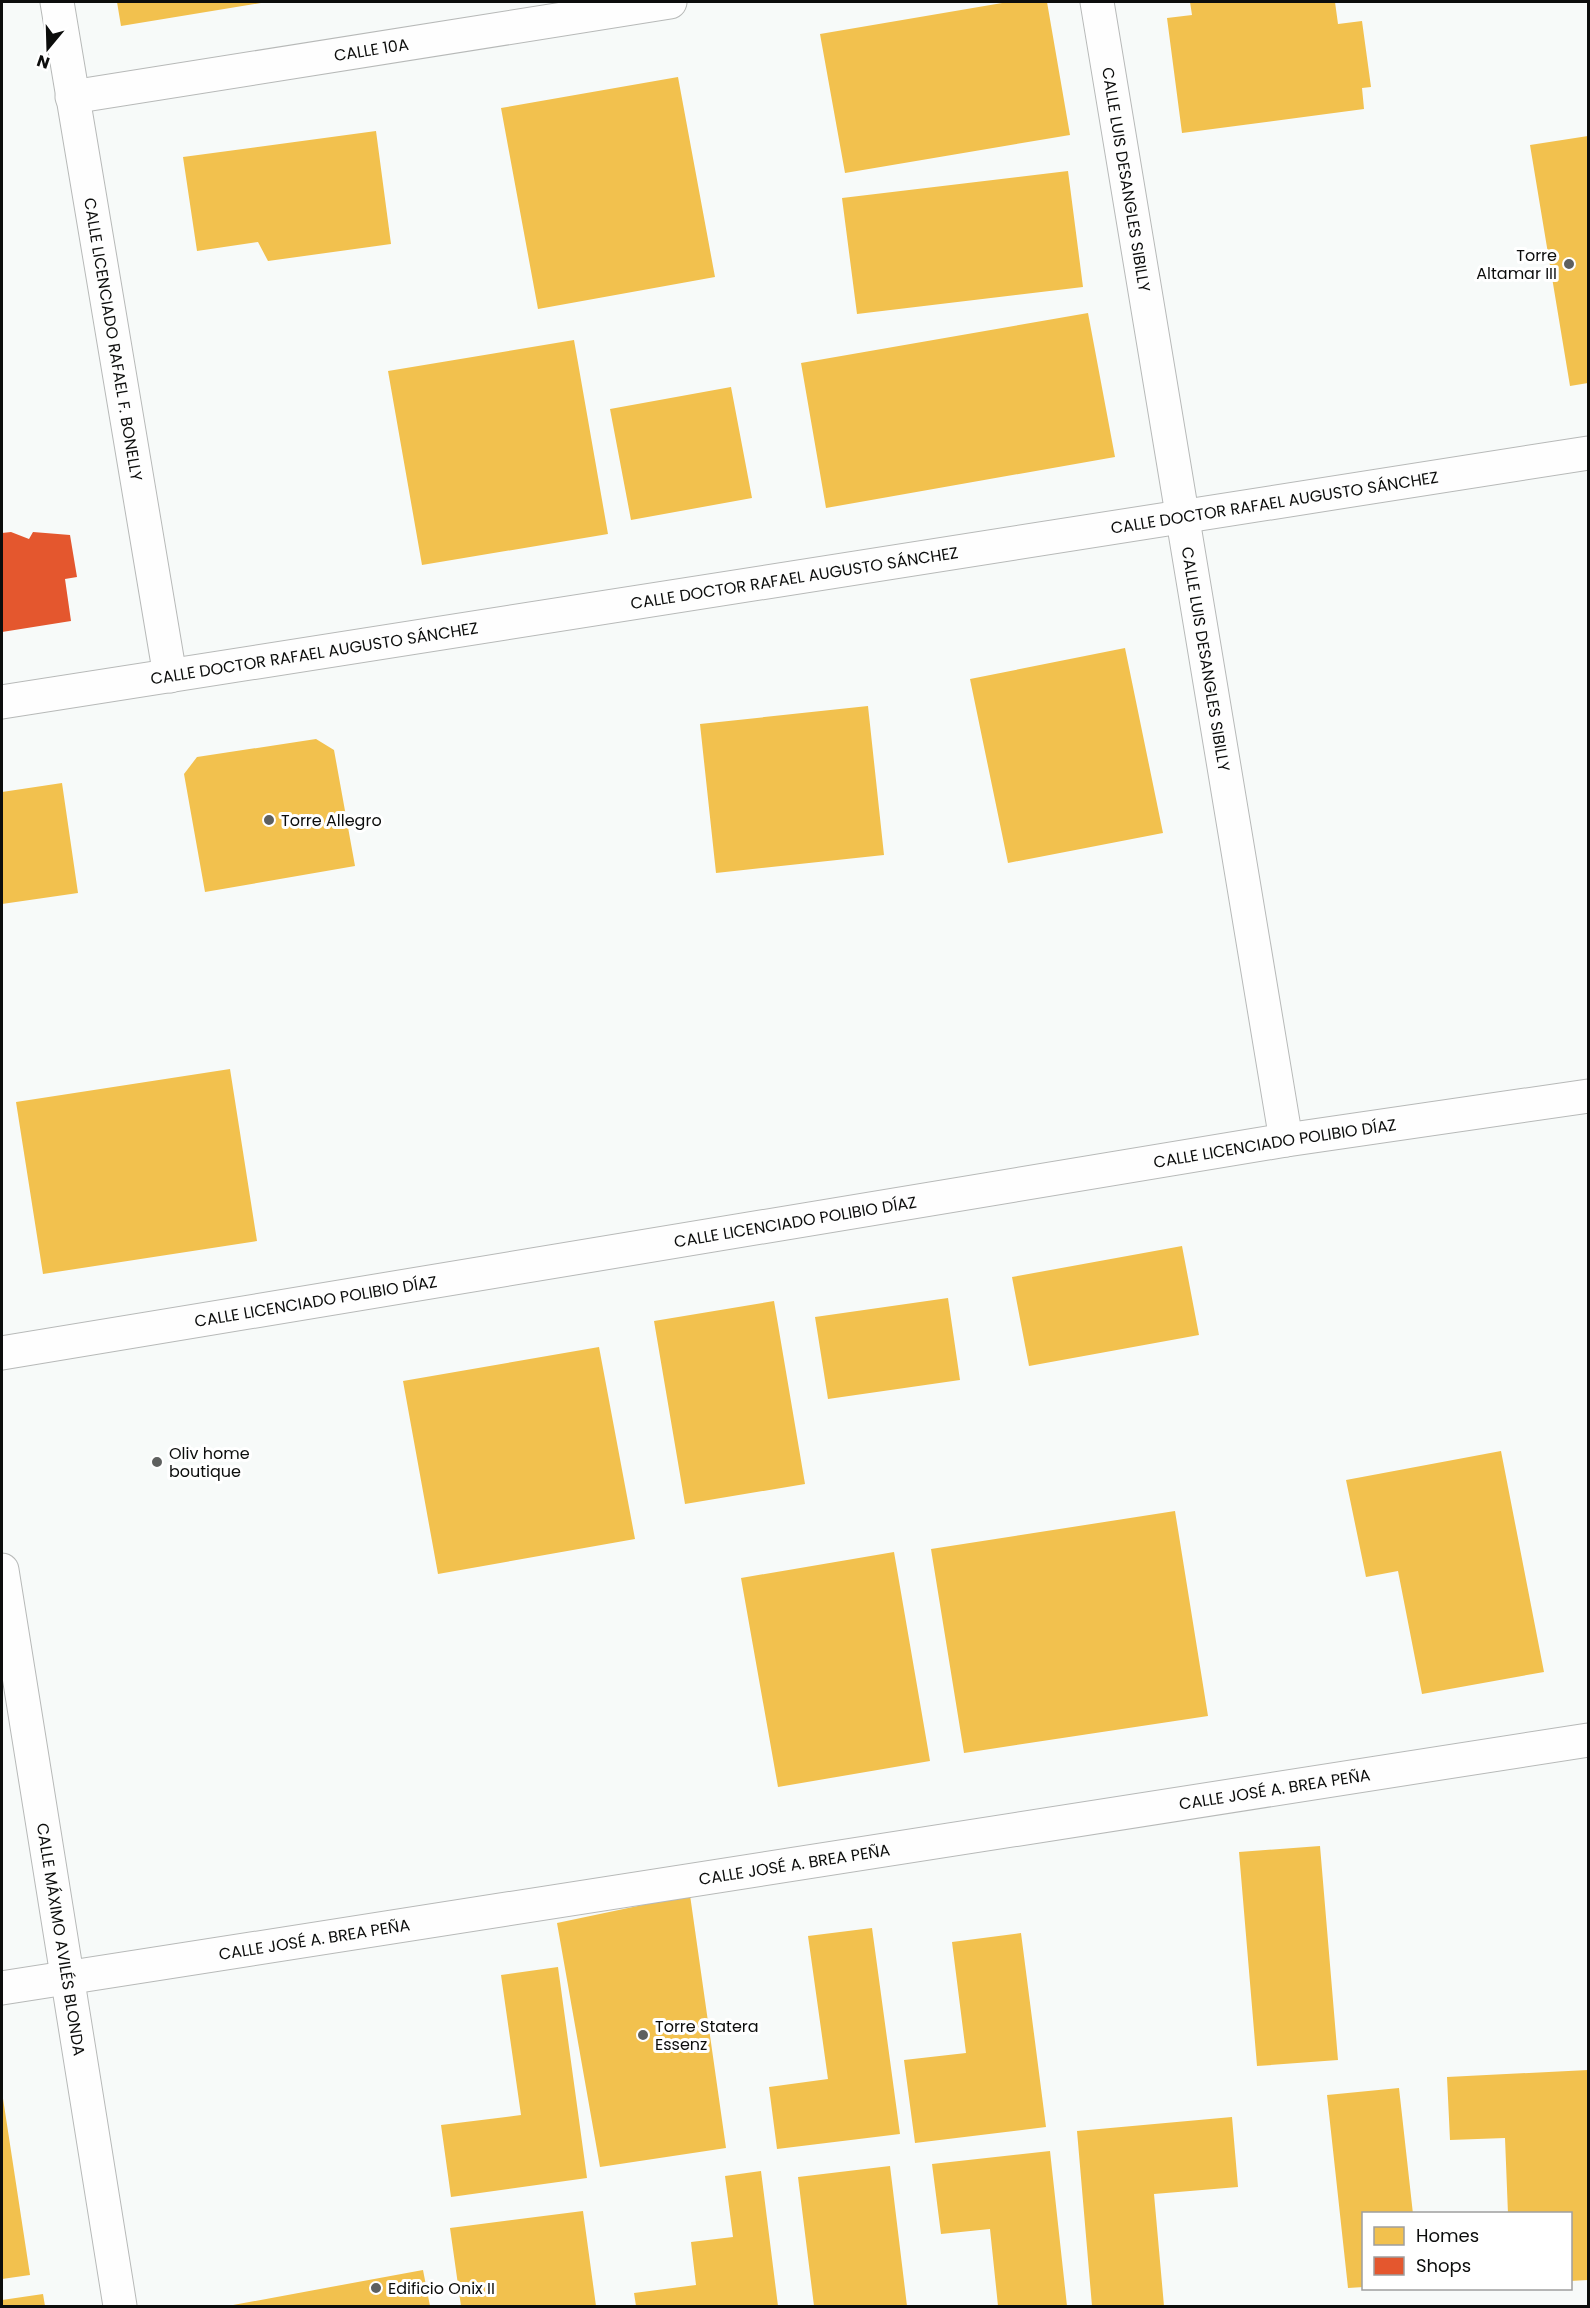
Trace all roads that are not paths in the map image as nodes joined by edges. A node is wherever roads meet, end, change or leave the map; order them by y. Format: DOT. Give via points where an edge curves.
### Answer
graph roads {
  1 [pos="57,2"];
  2 [pos="670,2"];
  3 [pos="1097,2"];
  4 [pos="72,97"];
  5 [pos="1588,453"];
  6 [pos="1183,515"];
  7 [pos="170,676"];
  8 [pos="2,702"];
  9 [pos="1588,1096"];
  10 [pos="1286,1140"];
  11 [pos="2,1353"];
  12 [pos="2,1570"];
  13 [pos="1588,1740"];
  14 [pos="67,1977"];
  15 [pos="2,1988"];
  16 [pos="120,2307"];
  1 -- 4 [label="street, CALLE LICENCIADO RAFAEL F. BONELLY"];
  2 -- 4 [label="street, CALLE 10A"];
  3 -- 6 [label="street, CALLE LUIS DESANGLES SIBILLY"];
  4 -- 7 [label="street, CALLE LICENCIADO RAFAEL F. BONELLY"];
  5 -- 6 [label="street, CALLE DOCTOR RAFAEL AUGUSTO SÁNCHEZ"];
  6 -- 7 [label="street, CALLE DOCTOR RAFAEL AUGUSTO SÁNCHEZ"];
  6 -- 10 [label="street, CALLE LUIS DESANGLES SIBILLY"];
  7 -- 8 [label="street, CALLE DOCTOR RAFAEL AUGUSTO SÁNCHEZ"];
  9 -- 10 [label="street, CALLE LICENCIADO POLIBIO DÍAZ"];
  10 -- 11 [label="street, CALLE LICENCIADO POLIBIO DÍAZ"];
  12 -- 14 [label="street, CALLE MÁXIMO AVILÉS BLONDA"];
  13 -- 14 [label="street, CALLE JOSÉ A. BREA PEÑA"];
  14 -- 15 [label="street, CALLE JOSÉ A. BREA PEÑA"];
  14 -- 16 [label="street, CALLE MÁXIMO AVILÉS BLONDA"];
}
